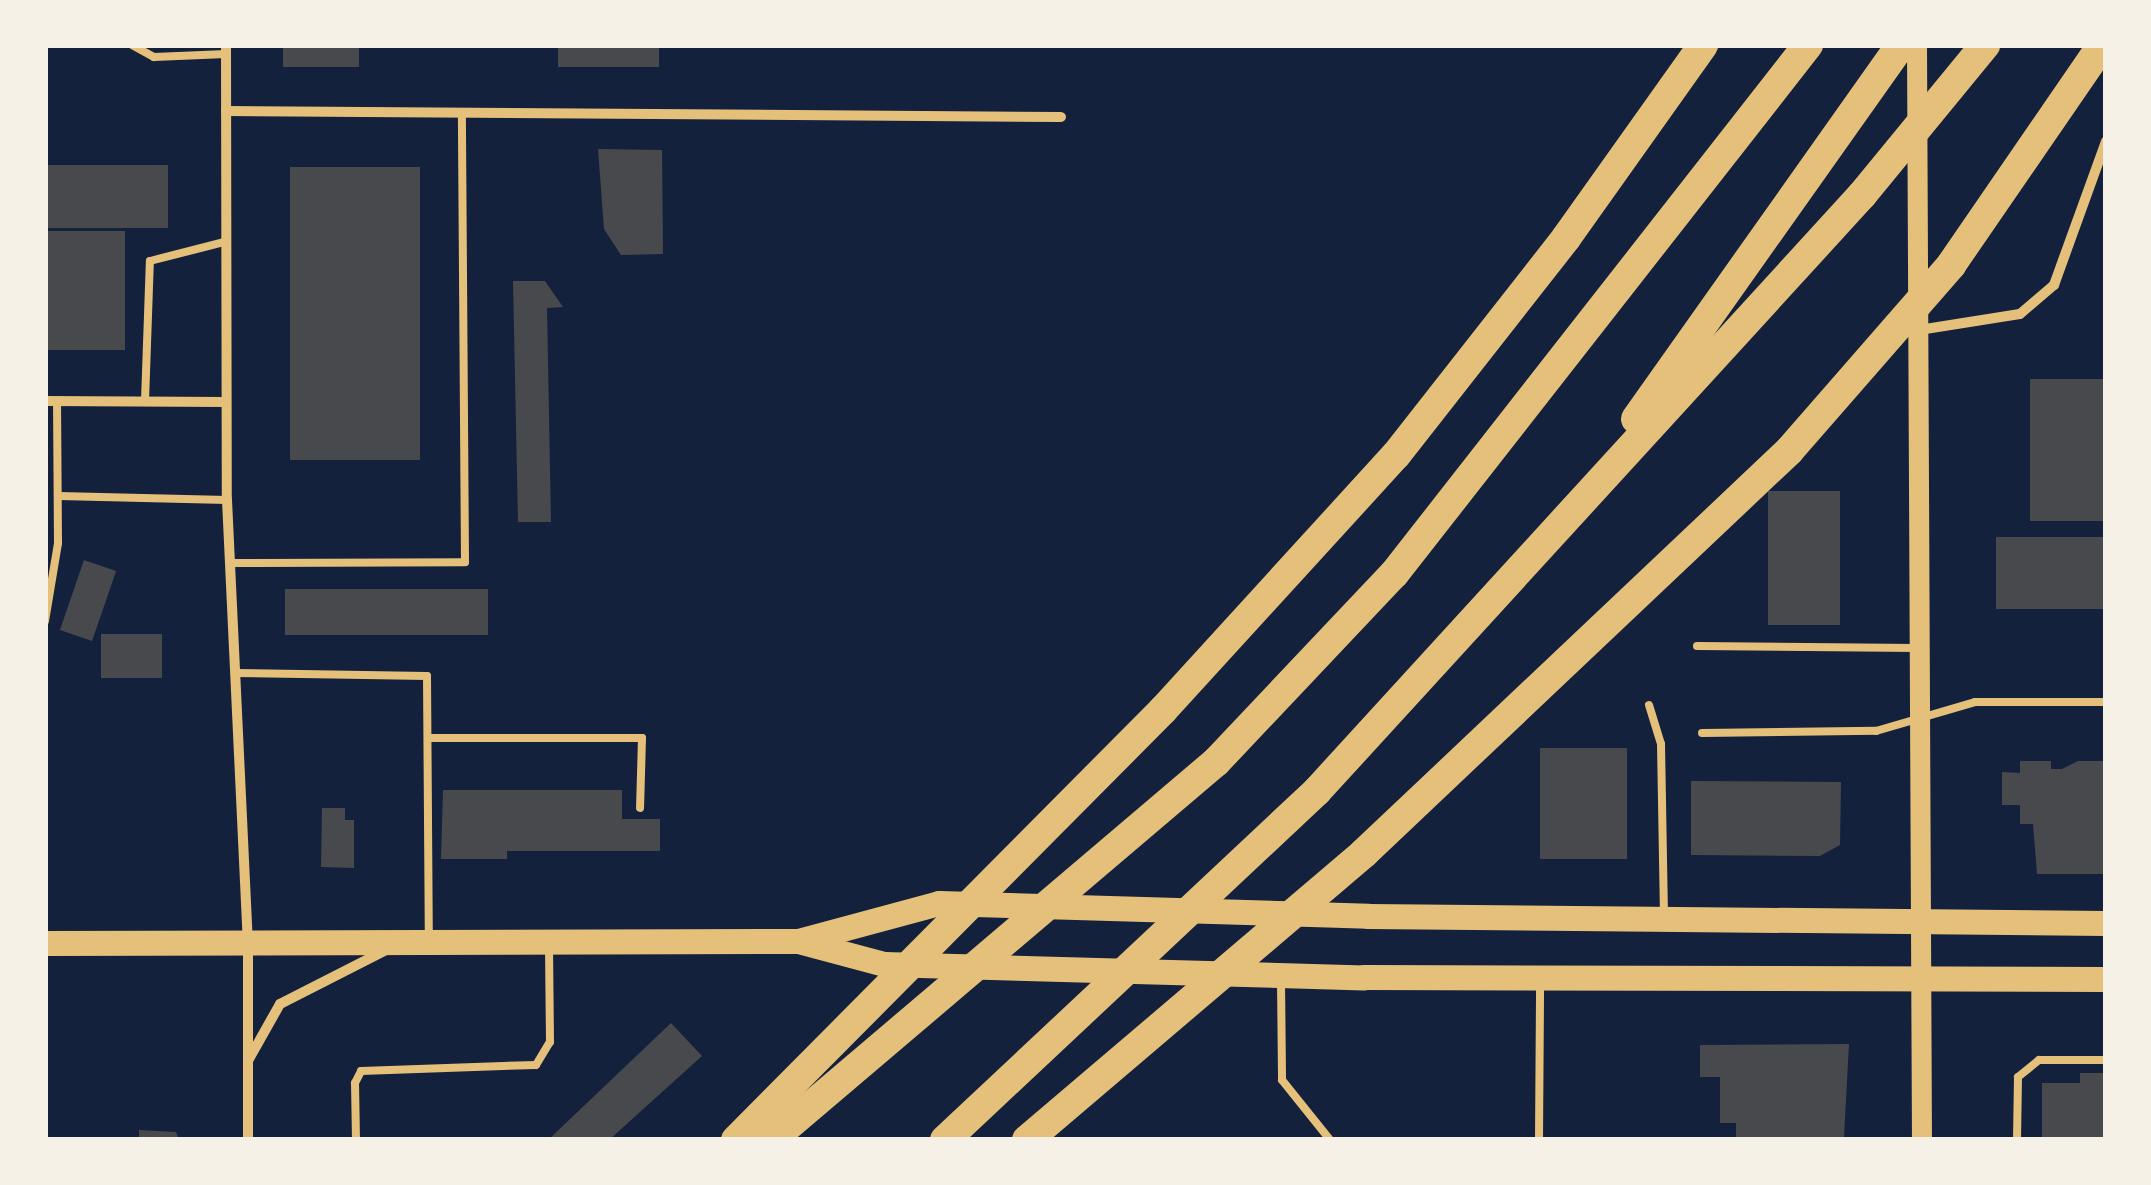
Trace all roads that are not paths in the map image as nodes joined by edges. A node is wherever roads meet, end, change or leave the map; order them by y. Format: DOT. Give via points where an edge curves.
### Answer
graph roads {
  1 [pos="132,45"];
  2 [pos="1703,45"];
  3 [pos="1808,45"];
  4 [pos="1901,45"];
  5 [pos="1916,45"];
  6 [pos="1985,45"];
  7 [pos="2102,45"];
  8 [pos="226,49"];
  9 [pos="226,112"];
  10 [pos="462,113"];
  11 [pos="1062,117"];
  12 [pos="2105,148"];
  13 [pos="224,242"];
  14 [pos="1919,330"];
  15 [pos="51,401"];
  16 [pos="145,401"];
  17 [pos="225,402"];
  18 [pos="59,496"];
  19 [pos="226,500"];
  20 [pos="1565,520"];
  21 [pos="230,563"];
  22 [pos="45,621"];
  23 [pos="1697,646"];
  24 [pos="1921,648"];
  25 [pos="235,673"];
  26 [pos="2106,702"];
  27 [pos="1649,705"];
  28 [pos="1923,712"];
  29 [pos="1702,733"];
  30 [pos="429,738"];
  31 [pos="640,808"];
  32 [pos="1664,918"];
  33 [pos="1923,920"];
  34 [pos="2106,923"];
  35 [pos="798,941"];
  36 [pos="402,942"];
  37 [pos="429,942"];
  38 [pos="549,942"];
  39 [pos="45,943"];
  40 [pos="248,943"];
  41 [pos="1281,973"];
  42 [pos="1540,978"];
  43 [pos="1923,978"];
  44 [pos="2106,979"];
  45 [pos="248,1060"];
  46 [pos="2106,1060"];
  47 [pos="248,1140"];
  48 [pos="356,1140"];
  49 [pos="736,1140"];
  50 [pos="772,1140"];
  51 [pos="946,1140"];
  52 [pos="1027,1140"];
  53 [pos="1330,1140"];
  54 [pos="1539,1140"];
  55 [pos="1922,1140"];
  56 [pos="2018,1140"];
  1 -- 8 [label="lane" via="154,57"];
  2 -- 49 [label="highway" via="1566,238 1396,454 1162,710"];
  3 -- 50 [label="highway" via="1394,574 1216,762"];
  4 -- 20 [label="highway"];
  5 -- 14 [label="main road"];
  6 -- 20 [label="highway" via="1862,194"];
  7 -- 52 [label="highway" via="1951,266 1800,440 1364,853"];
  8 -- 9 [label="street"];
  9 -- 10 [label="street"];
  9 -- 13 [label="street"];
  10 -- 11 [label="street"];
  10 -- 21 [label="lane" via="465,562"];
  12 -- 14 [label="street" via="2064,266 2046,292 2020,314"];
  13 -- 16 [label="lane" via="150,261"];
  13 -- 17 [label="street"];
  14 -- 24 [label="main road"];
  15 -- 16 [label="street"];
  15 -- 18 [label="lane"];
  16 -- 17 [label="street"];
  17 -- 19 [label="street"];
  18 -- 19 [label="lane"];
  18 -- 22 [label="lane"];
  19 -- 21 [label="street"];
  20 -- 51 [label="highway" via="1276,831"];
  21 -- 25 [label="street"];
  23 -- 24 [label="lane"];
  24 -- 28 [label="main road"];
  25 -- 30 [label="lane" via="424,675"];
  25 -- 40 [label="street"];
  26 -- 28 [label="lane" via="1975,702"];
  27 -- 32 [label="lane" via="1661,744"];
  28 -- 29 [label="lane" via="1876,731"];
  28 -- 33 [label="main road"];
  30 -- 31 [label="lane" via="642,738"];
  30 -- 37 [label="lane"];
  32 -- 33 [label="main road"];
  32 -- 35 [label="main road" via="939,902"];
  33 -- 34 [label="main road"];
  33 -- 43 [label="main road"];
  35 -- 38 [label="main road"];
  35 -- 41 [label="main road" via="884,964"];
  36 -- 37 [label="main road"];
  36 -- 40 [label="main road"];
  36 -- 45 [label="street" via="280,1004"];
  37 -- 38 [label="main road"];
  38 -- 48 [label="lane" via="550,1042 536,1065 361,1072 355,1083"];
  39 -- 40 [label="main road"];
  40 -- 45 [label="street"];
  41 -- 42 [label="main road"];
  41 -- 53 [label="lane" via="1282,1080"];
  42 -- 43 [label="main road"];
  42 -- 54 [label="lane"];
  43 -- 44 [label="main road"];
  43 -- 55 [label="main road"];
  45 -- 47 [label="street"];
  46 -- 56 [label="lane" via="2039,1060 2018,1077"];
}
